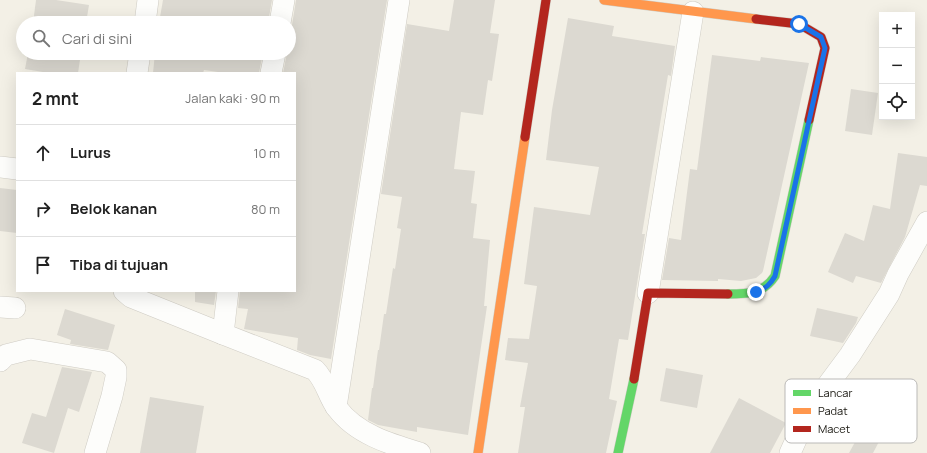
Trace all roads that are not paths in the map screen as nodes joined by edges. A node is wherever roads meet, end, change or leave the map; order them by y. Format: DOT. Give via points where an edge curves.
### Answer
graph roads {
  1 [pos="148,0"];
  2 [pos="284,0"];
  3 [pos="399,0"];
  4 [pos="546,0"];
  5 [pos="604,0"];
  6 [pos="693,12"];
  7 [pos="146,16"];
  8 [pos="281,16"];
  9 [pos="139,60"];
  10 [pos="274,60"];
  11 [pos="137,72"];
  12 [pos="272,72"];
  13 [pos="0,167"];
  14 [pos="16,169"];
  15 [pos="927,222"];
  16 [pos="125,292"];
  17 [pos="228,292"];
  18 [pos="648,293"];
  19 [pos="222,334"];
  20 [pos="0,361"];
  21 [pos="833,379"];
  22 [pos="336,407"];
  23 [pos="795,443"];
  24 [pos="96,453"];
  25 [pos="420,453"];
  26 [pos="478,453"];
  27 [pos="618,453"];
  28 [pos="790,453"];
  1 -- 7 [label="street"];
  2 -- 8 [label="street"];
  3 -- 22 [label="street"];
  4 -- 26 [label="street"];
  5 -- 6 [label="street"];
  6 -- 18 [label="street"];
  6 -- 18 [label="street" via="799,24 821,37 825,48 775,276 770,284 756,292 742,294"];
  9 -- 11 [label="street"];
  10 -- 12 [label="street"];
  13 -- 14 [label="street"];
  15 -- 21 [label="street" via="889,294"];
  16 -- 19 [label="street" via="131,297"];
  17 -- 19 [label="street"];
  18 -- 27 [label="street" via="630,401"];
  19 -- 22 [label="street" via="315,370 321,376"];
  20 -- 24 [label="street" via="6,355 30,349 107,362 116,370 114,390"];
  22 -- 25 [label="street" via="352,424 388,444"];
  23 -- 28 [label="street"];
}
